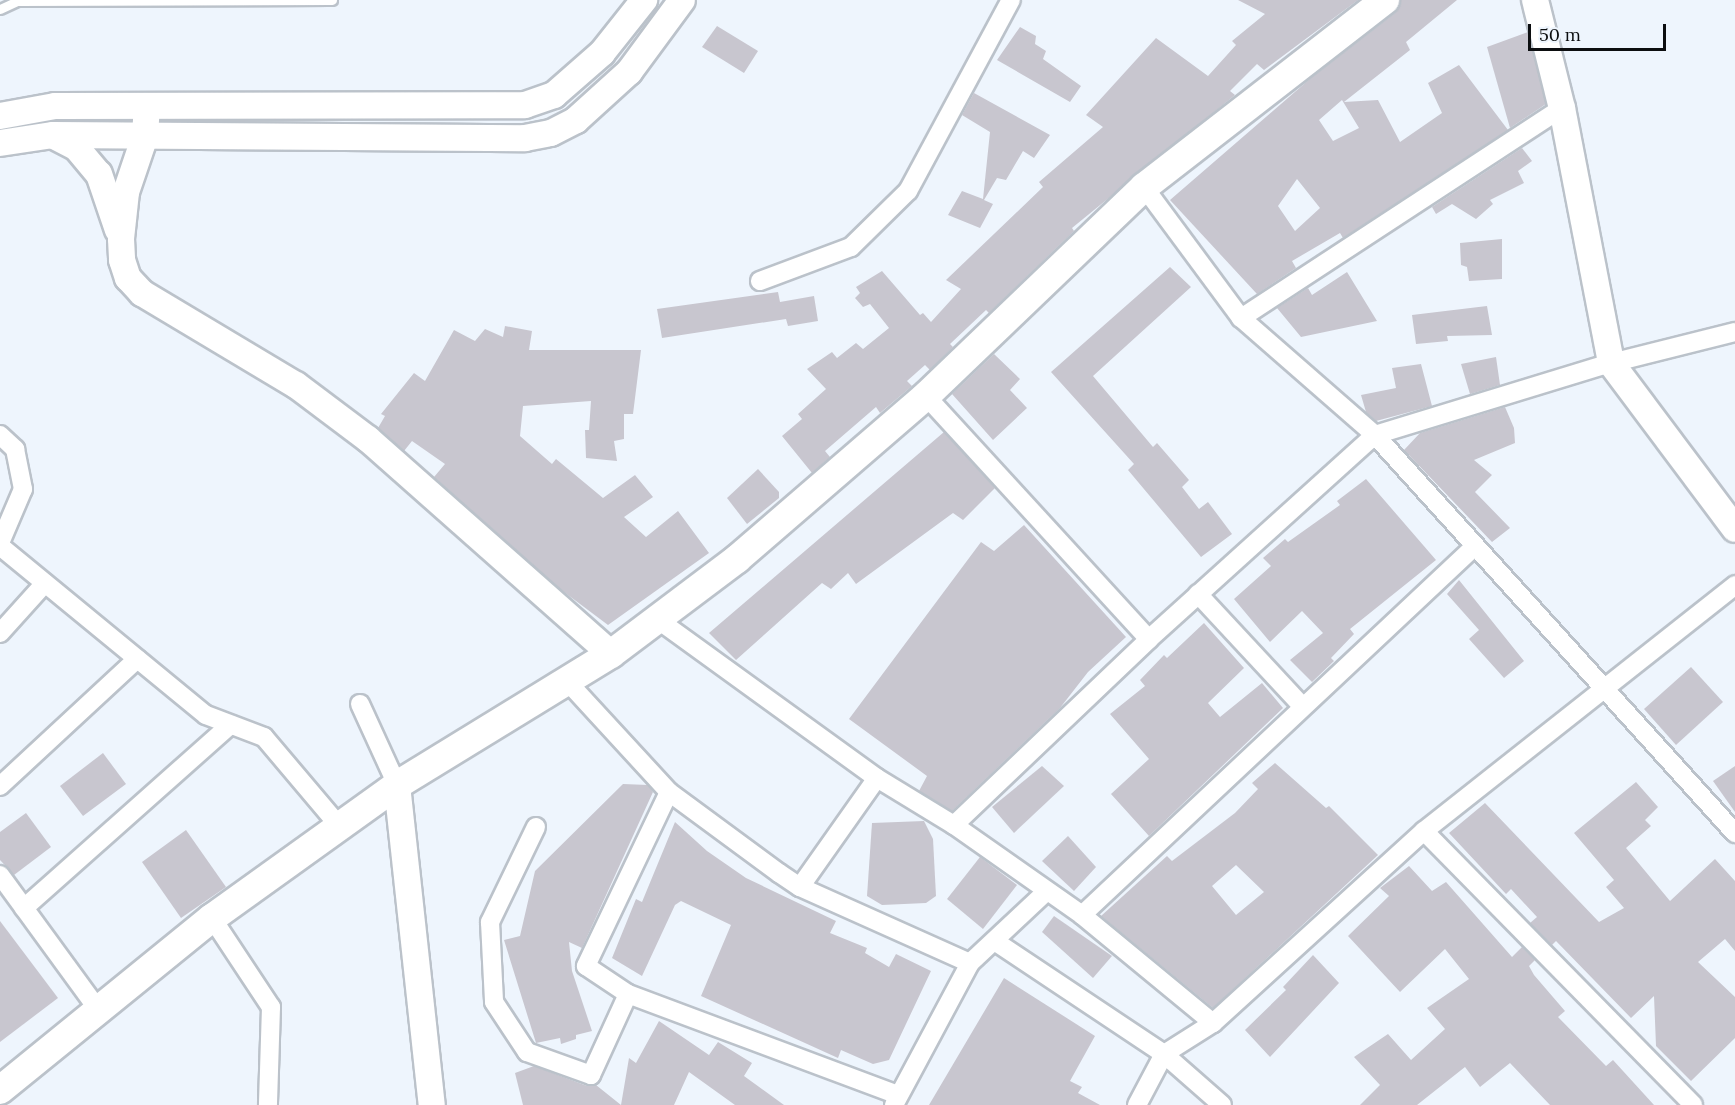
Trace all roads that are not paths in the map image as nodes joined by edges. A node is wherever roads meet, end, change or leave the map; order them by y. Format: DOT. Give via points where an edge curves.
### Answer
graph roads {
  1 [pos="332,0"];
  2 [pos="644,0"];
  3 [pos="682,0"];
  4 [pos="1011,0"];
  5 [pos="1385,0"];
  6 [pos="1535,0"];
  7 [pos="0,9"];
  8 [pos="147,106"];
  9 [pos="1562,108"];
  10 [pos="0,116"];
  11 [pos="53,135"];
  12 [pos="145,136"];
  13 [pos="0,143"];
  14 [pos="1144,187"];
  15 [pos="121,239"];
  16 [pos="760,281"];
  17 [pos="1241,318"];
  18 [pos="1735,332"];
  19 [pos="1611,363"];
  20 [pos="926,396"];
  21 [pos="0,435"];
  22 [pos="1375,435"];
  23 [pos="1735,529"];
  24 [pos="0,545"];
  25 [pos="1474,547"];
  26 [pos="45,583"];
  27 [pos="1735,585"];
  28 [pos="1198,594"];
  29 [pos="657,619"];
  30 [pos="0,633"];
  31 [pos="1149,639"];
  32 [pos="611,654"];
  33 [pos="137,659"];
  34 [pos="566,680"];
  35 [pos="1604,687"];
  36 [pos="360,704"];
  37 [pos="1302,706"];
  38 [pos="230,724"];
  39 [pos="877,778"];
  40 [pos="397,784"];
  41 [pos="0,786"];
  42 [pos="669,792"];
  43 [pos="954,825"];
  44 [pos="340,827"];
  45 [pos="536,827"];
  46 [pos="1424,831"];
  47 [pos="1735,833"];
  48 [pos="0,875"];
  49 [pos="800,887"];
  50 [pos="1046,892"];
  51 [pos="24,908"];
  52 [pos="1082,915"];
  53 [pos="212,918"];
  54 [pos="996,942"];
  55 [pos="970,963"];
  56 [pos="628,994"];
  57 [pos="100,1012"];
  58 [pos="1213,1023"];
  59 [pos="1164,1054"];
  60 [pos="0,1090"];
  61 [pos="896,1100"];
  62 [pos="266,1103"];
  63 [pos="432,1105"];
  64 [pos="1137,1105"];
  65 [pos="1222,1105"];
  66 [pos="1693,1105"];
  1 -- 7 [label="lane" via="17,1"];
  2 -- 8 [label="street" via="602,53 554,95 525,105"];
  3 -- 12 [label="street" via="629,72 576,120 551,133 525,138"];
  4 -- 16 [label="street" via="908,191 851,247"];
  5 -- 14 [label="main road"];
  6 -- 9 [label="street"];
  8 -- 10 [label="street" via="55,106"];
  8 -- 12 [label="street"];
  9 -- 17 [label="street"];
  9 -- 19 [label="street"];
  11 -- 12 [label="street"];
  11 -- 13 [label="street"];
  11 -- 15 [label="street" via="76,147 99,174"];
  12 -- 15 [label="street" via="126,192"];
  14 -- 17 [label="street"];
  14 -- 20 [label="main road"];
  15 -- 32 [label="street" via="128,278 142,293 297,385 368,439"];
  17 -- 22 [label="street"];
  18 -- 19 [label="street"];
  19 -- 22 [label="street"];
  19 -- 23 [label="street"];
  20 -- 29 [label="main road" via="737,559"];
  20 -- 31 [label="street"];
  21 -- 24 [label="street" via="15,449 23,489"];
  22 -- 25 [label="street"];
  22 -- 28 [label="street"];
  24 -- 26 [label="street"];
  25 -- 35 [label="street"];
  25 -- 37 [label="street"];
  26 -- 30 [label="street"];
  26 -- 33 [label="street"];
  27 -- 35 [label="street"];
  28 -- 31 [label="street"];
  28 -- 37 [label="street"];
  29 -- 32 [label="main road"];
  29 -- 39 [label="street"];
  31 -- 43 [label="street"];
  32 -- 34 [label="main road"];
  33 -- 38 [label="street" via="206,715"];
  33 -- 41 [label="street"];
  34 -- 40 [label="main road"];
  34 -- 42 [label="street"];
  35 -- 46 [label="street"];
  35 -- 47 [label="street"];
  36 -- 40 [label="street"];
  37 -- 52 [label="street" via="1236,774"];
  38 -- 44 [label="street" via="264,737"];
  38 -- 51 [label="street"];
  39 -- 43 [label="street"];
  39 -- 49 [label="street"];
  40 -- 44 [label="main road"];
  40 -- 63 [label="street"];
  42 -- 49 [label="street"];
  42 -- 56 [label="street" via="586,966"];
  43 -- 50 [label="street"];
  44 -- 53 [label="main road"];
  45 -- 56 [label="street" via="490,922 494,1002 527,1052 591,1075"];
  46 -- 58 [label="street"];
  46 -- 66 [label="street"];
  48 -- 51 [label="street"];
  49 -- 55 [label="street"];
  50 -- 52 [label="street"];
  50 -- 54 [label="street"];
  51 -- 57 [label="street"];
  52 -- 58 [label="street"];
  53 -- 57 [label="main road"];
  53 -- 62 [label="street" via="272,1007"];
  54 -- 55 [label="street"];
  54 -- 59 [label="street"];
  55 -- 61 [label="street"];
  56 -- 61 [label="street"];
  57 -- 60 [label="main road"];
  58 -- 59 [label="street"];
  59 -- 64 [label="street"];
  59 -- 65 [label="street"];
}
